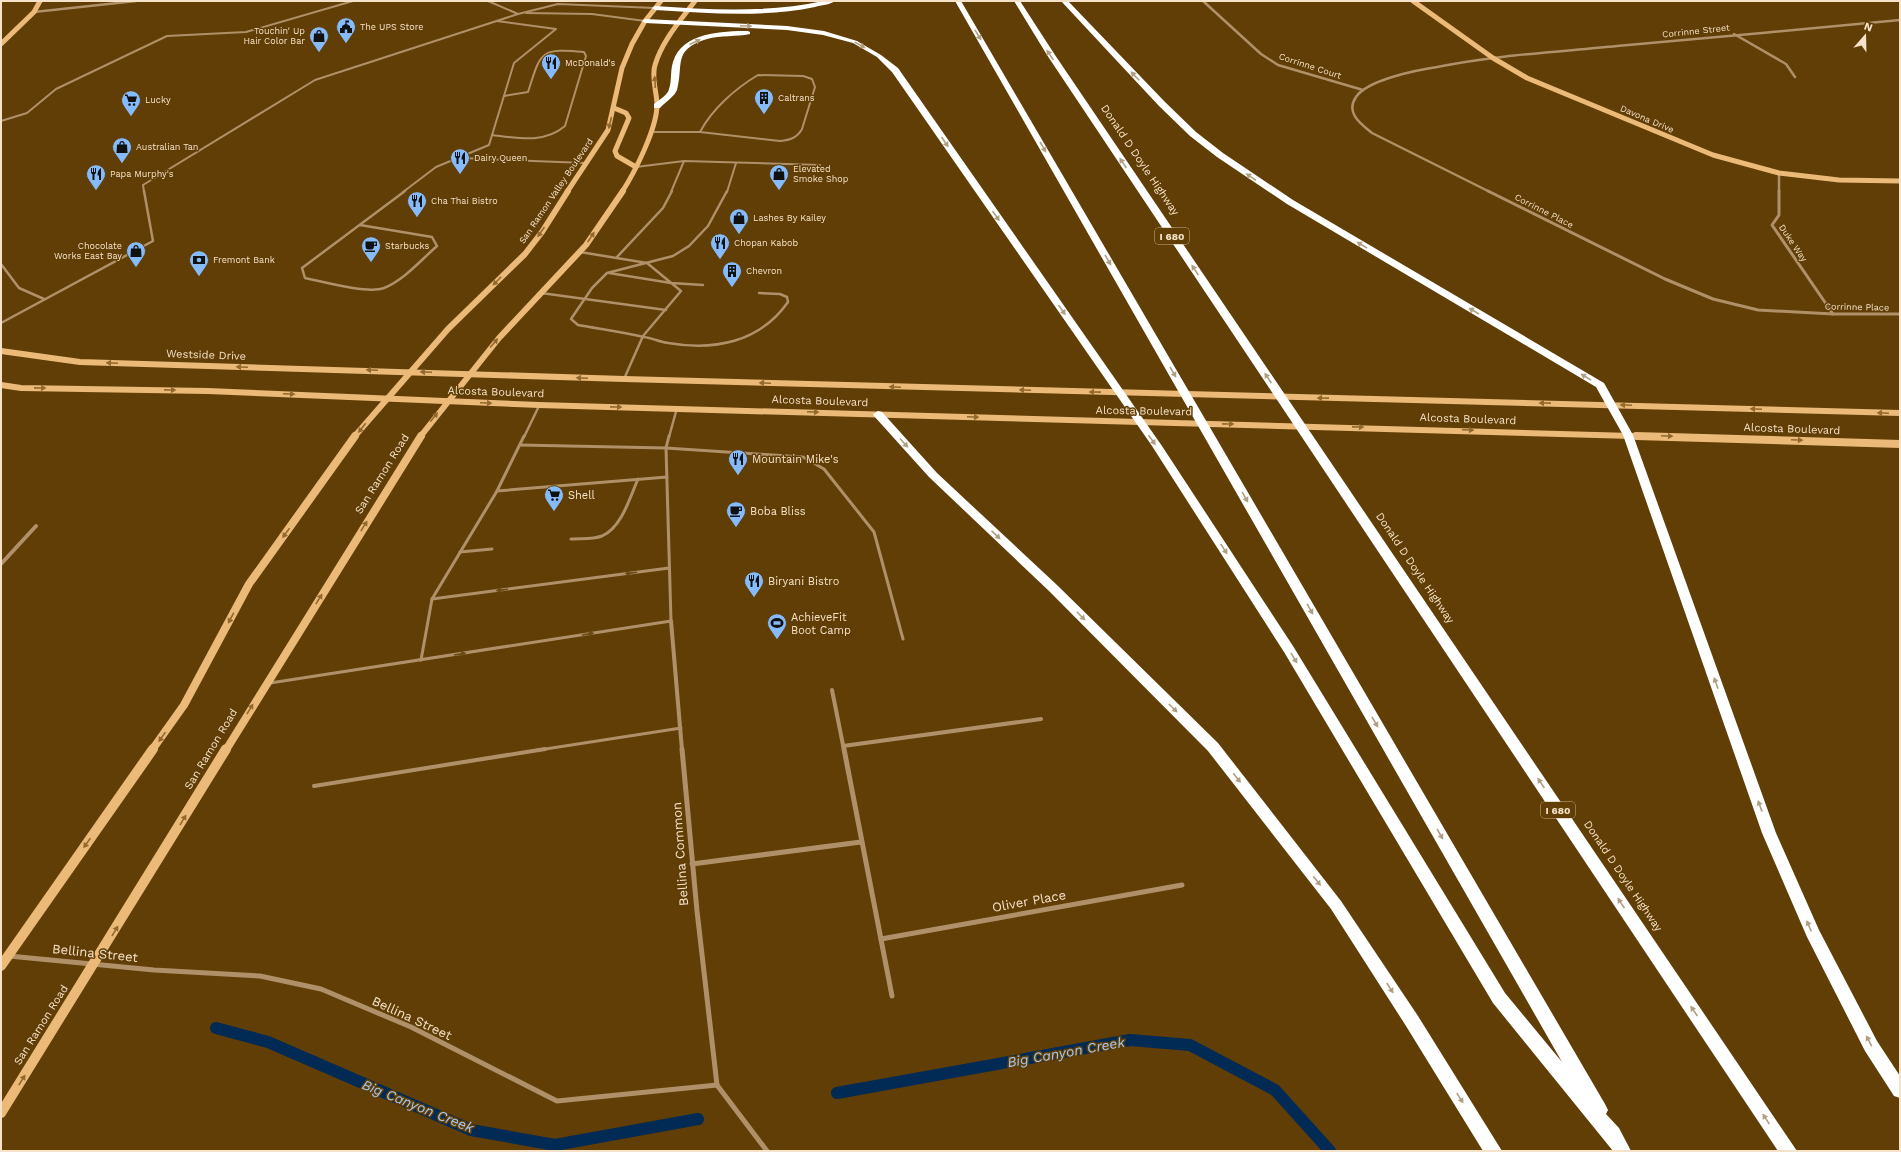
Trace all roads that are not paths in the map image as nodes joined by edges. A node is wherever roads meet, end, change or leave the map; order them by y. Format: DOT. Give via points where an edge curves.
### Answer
graph roads {
  1 [pos="40,1"];
  2 [pos="136,1"];
  3 [pos="353,1"];
  4 [pos="488,1"];
  5 [pos="661,1"];
  6 [pos="695,1"];
  7 [pos="832,1"];
  8 [pos="958,1"];
  9 [pos="1018,1"];
  10 [pos="1064,1"];
  11 [pos="1203,1"];
  12 [pos="1413,1"];
  13 [pos="655,8"];
  14 [pos="687,10"];
  15 [pos="34,12"];
  16 [pos="518,14"];
  17 [pos="1900,20"];
  18 [pos="495,21"];
  19 [pos="645,21"];
  20 [pos="680,22"];
  21 [pos="824,33"];
  22 [pos="1734,34"];
  23 [pos="1,44"];
  24 [pos="1492,58"];
  25 [pos="1795,77"];
  26 [pos="1363,90"];
  27 [pos="504,96"];
  28 [pos="657,106"];
  29 [pos="614,108"];
  30 [pos="1,121"];
  31 [pos="650,132"];
  32 [pos="700,132"];
  33 [pos="492,135"];
  34 [pos="460,158"];
  35 [pos="684,161"];
  36 [pos="585,163"];
  37 [pos="736,163"];
  38 [pos="820,165"];
  39 [pos="636,167"];
  40 [pos="1779,173"];
  41 [pos="1900,180"];
  42 [pos="360,224"];
  43 [pos="580,252"];
  44 [pos="617,258"];
  45 [pos="647,263"];
  46 [pos="1,264"];
  47 [pos="607,273"];
  48 [pos="671,283"];
  49 [pos="703,285"];
  50 [pos="541,293"];
  51 [pos="760,293"];
  52 [pos="583,298"];
  53 [pos="44,300"];
  54 [pos="666,310"];
  55 [pos="1833,314"];
  56 [pos="1900,314"];
  57 [pos="1,323"];
  58 [pos="643,336"];
  59 [pos="1,351"];
  60 [pos="411,372"];
  61 [pos="470,374"];
  62 [pos="624,379"];
  63 [pos="1,384"];
  64 [pos="387,398"];
  65 [pos="447,401"];
  66 [pos="540,405"];
  67 [pos="1612,405"];
  68 [pos="677,408"];
  69 [pos="1900,413"];
  70 [pos="878,414"];
  71 [pos="1628,435"];
  72 [pos="1900,444"];
  73 [pos="520,445"];
  74 [pos="666,448"];
  75 [pos="667,477"];
  76 [pos="638,479"];
  77 [pos="497,491"];
  78 [pos="36,526"];
  79 [pos="571,539"];
  80 [pos="492,549"];
  81 [pos="460,552"];
  82 [pos="1,564"];
  83 [pos="670,568"];
  84 [pos="432,599"];
  85 [pos="671,621"];
  86 [pos="903,639"];
  87 [pos="421,660"];
  88 [pos="266,683"];
  89 [pos="832,690"];
  90 [pos="1041,718"];
  91 [pos="681,728"];
  92 [pos="843,746"];
  93 [pos="314,786"];
  94 [pos="861,842"];
  95 [pos="692,864"];
  96 [pos="1182,885"];
  97 [pos="881,939"];
  98 [pos="8,956"];
  99 [pos="95,964"];
  100 [pos="1,966"];
  101 [pos="892,996"];
  102 [pos="717,1085"];
  103 [pos="1900,1090"];
  104 [pos="1,1113"];
  105 [pos="1620,1146"];
  106 [pos="767,1151"];
  107 [pos="1493,1151"];
  108 [pos="1788,1151"];
  1 -- 15 [label="main road"];
  2 -- 15 [label="street"];
  3 -- 30 [label="lane" via="246,32 167,36 56,89 27,113"];
  4 -- 16 [label="lane"];
  5 -- 13 [label="main road, San Ramon Valley Boulevard"];
  6 -- 14 [label="main road"];
  7 -- 14 [label="highway" via="788,10"];
  8 -- 105 [label="highway, one-way"];
  108 -- 9 [label="highway, Donald D Doyle Highway / I 680, one-way" via="1051,56"];
  67 -- 10 [label="highway, one-way" via="1600,385 1290,202 1220,156 1162,104"];
  11 -- 26 [label="street, Corrinne Court" via="1262,54 1278,65"];
  12 -- 24 [label="main road, Davona Drive"];
  13 -- 14 [label="highway"];
  13 -- 16 [label="lane" via="558,4"];
  13 -- 19 [label="main road, San Ramon Valley Boulevard"];
  14 -- 20 [label="main road"];
  15 -- 23 [label="main road"];
  16 -- 18 [label="lane"];
  16 -- 19 [label="lane" via="592,14"];
  17 -- 22 [label="street, Corrinne Street"];
  18 -- 27 [label="lane" via="556,30 514,63"];
  18 -- 53 [label="lane" via="315,80 143,185 153,240"];
  19 -- 20 [label="highway"];
  19 -- 29 [label="main road, San Ramon Valley Boulevard" via="622,68"];
  20 -- 21 [label="highway, one-way" via="787,28"];
  28 -- 20 [label="main road, one-way" via="654,67 663,45"];
  28 -- 21 [label="highway, one-way" via="673,91 677,60 682,50 691,44 716,35 735,33"];
  21 -- 105 [label="highway, one-way" via="855,42 879,56 899,75 1157,446 1289,649 1499,998"];
  22 -- 24 [label="street, Corrinne Street"];
  22 -- 25 [label="street" via="1786,64"];
  24 -- 26 [label="street, Corrinne Place" via="1395,75"];
  24 -- 40 [label="main road, Davona Drive" via="1527,78 1712,155"];
  26 -- 55 [label="street, Corrinne Place" via="1353,100 1351,109 1358,121 1372,133 1665,279 1713,299 1758,310"];
  27 -- 33 [label="lane"];
  27 -- 33 [label="lane" via="528,92 538,61 544,54 570,49 584,52 586,56 565,126 560,132 542,137"];
  28 -- 31 [label="main road"];
  29 -- 36 [label="main road, San Ramon Valley Boulevard, one-way" via="608,130"];
  29 -- 39 [label="main road" via="626,113 628,118 615,151 617,156"];
  31 -- 32 [label="lane"];
  31 -- 39 [label="main road"];
  32 -- 32 [label="lane" via="780,141 795,138 802,129 815,82 803,76 758,75 710,116 702,125"];
  33 -- 34 [label="lane" via="489,145"];
  34 -- 36 [label="lane"];
  34 -- 42 [label="lane" via="436,167"];
  35 -- 37 [label="lane"];
  35 -- 39 [label="lane"];
  35 -- 44 [label="lane" via="663,208"];
  36 -- 60 [label="main road, San Ramon Valley Boulevard, one-way" via="542,232 525,254 448,330"];
  37 -- 38 [label="lane"];
  37 -- 45 [label="lane" via="722,203 698,237 676,255"];
  43 -- 39 [label="main road, one-way" via="632,177"];
  40 -- 41 [label="main road, Davona Drive" via="1838,180"];
  40 -- 55 [label="street, Duke Way" via="1779,215 1772,225"];
  42 -- 42 [label="lane" via="432,238 437,246 395,282 383,288 370,290 305,278 302,268"];
  43 -- 44 [label="lane"];
  43 -- 50 [label="main road"];
  44 -- 45 [label="lane"];
  45 -- 47 [label="lane"];
  45 -- 48 [label="lane"];
  46 -- 53 [label="lane" via="19,288"];
  47 -- 48 [label="lane"];
  47 -- 52 [label="lane"];
  48 -- 49 [label="lane"];
  48 -- 54 [label="lane" via="681,290"];
  50 -- 52 [label="lane"];
  61 -- 50 [label="main road, one-way"];
  51 -- 58 [label="lane" via="780,294 787,297 788,302 777,317 758,331 744,337 727,342 688,345 667,343"];
  52 -- 54 [label="lane"];
  52 -- 58 [label="lane" via="571,319 578,325"];
  53 -- 57 [label="lane"];
  54 -- 58 [label="lane"];
  55 -- 56 [label="street, Corrinne Place"];
  58 -- 62 [label="lane"];
  60 -- 59 [label="main road, Westside Drive, one-way" via="80,362"];
  61 -- 60 [label="main road, Alcosta Boulevard, one-way"];
  60 -- 64 [label="main road, San Ramon Valley Boulevard"];
  62 -- 61 [label="main road, Alcosta Boulevard, one-way"];
  61 -- 65 [label="main road"];
  67 -- 62 [label="main road, Alcosta Boulevard, one-way"];
  63 -- 64 [label="main road, one-way" via="21,388 208,390"];
  64 -- 65 [label="main road, Alcosta Boulevard"];
  64 -- 98 [label="main road, one-way" via="362,426 249,584 184,705"];
  65 -- 66 [label="main road, Alcosta Boulevard, one-way"];
  88 -- 65 [label="main road, San Ramon Road, one-way" via="425,429"];
  66 -- 68 [label="main road, Alcosta Boulevard, one-way"];
  66 -- 73 [label="lane"];
  69 -- 67 [label="main road, Alcosta Boulevard, one-way"];
  67 -- 71 [label="highway"];
  68 -- 70 [label="main road, Alcosta Boulevard, one-way"];
  68 -- 74 [label="lane"];
  70 -- 71 [label="main road, Alcosta Boulevard, one-way"];
  70 -- 107 [label="highway, one-way" via="933,475 1053,588 1213,748 1336,905"];
  71 -- 72 [label="main road, Alcosta Boulevard, one-way"];
  103 -- 71 [label="highway, one-way" via="1871,1046 1812,932 1769,833"];
  73 -- 74 [label="lane"];
  73 -- 77 [label="lane"];
  74 -- 75 [label="lane"];
  74 -- 86 [label="lane" via="803,457 824,469 874,532"];
  75 -- 76 [label="lane"];
  75 -- 83 [label="lane"];
  76 -- 77 [label="lane"];
  76 -- 79 [label="lane" via="626,507 605,534"];
  77 -- 81 [label="lane"];
  78 -- 82 [label="street"];
  80 -- 81 [label="lane"];
  81 -- 84 [label="lane"];
  83 -- 84 [label="lane, one-way"];
  83 -- 85 [label="lane"];
  84 -- 87 [label="lane"];
  87 -- 85 [label="lane, one-way"];
  85 -- 91 [label="street, Bellina Common"];
  87 -- 88 [label="lane"];
  99 -- 88 [label="main road, San Ramon Road, one-way"];
  89 -- 92 [label="street"];
  90 -- 92 [label="street"];
  91 -- 93 [label="lane"];
  91 -- 95 [label="street, Bellina Common"];
  92 -- 94 [label="street"];
  94 -- 95 [label="street"];
  94 -- 97 [label="street"];
  95 -- 102 [label="street, Bellina Common" via="704,992"];
  96 -- 97 [label="street, Oliver Place"];
  97 -- 101 [label="street"];
  98 -- 99 [label="street, Bellina Street"];
  98 -- 100 [label="main road"];
  99 -- 102 [label="street, Bellina Street" via="260,976 321,989 411,1027 557,1101"];
  104 -- 99 [label="main road, San Ramon Road, one-way"];
  102 -- 106 [label="street"];
}
